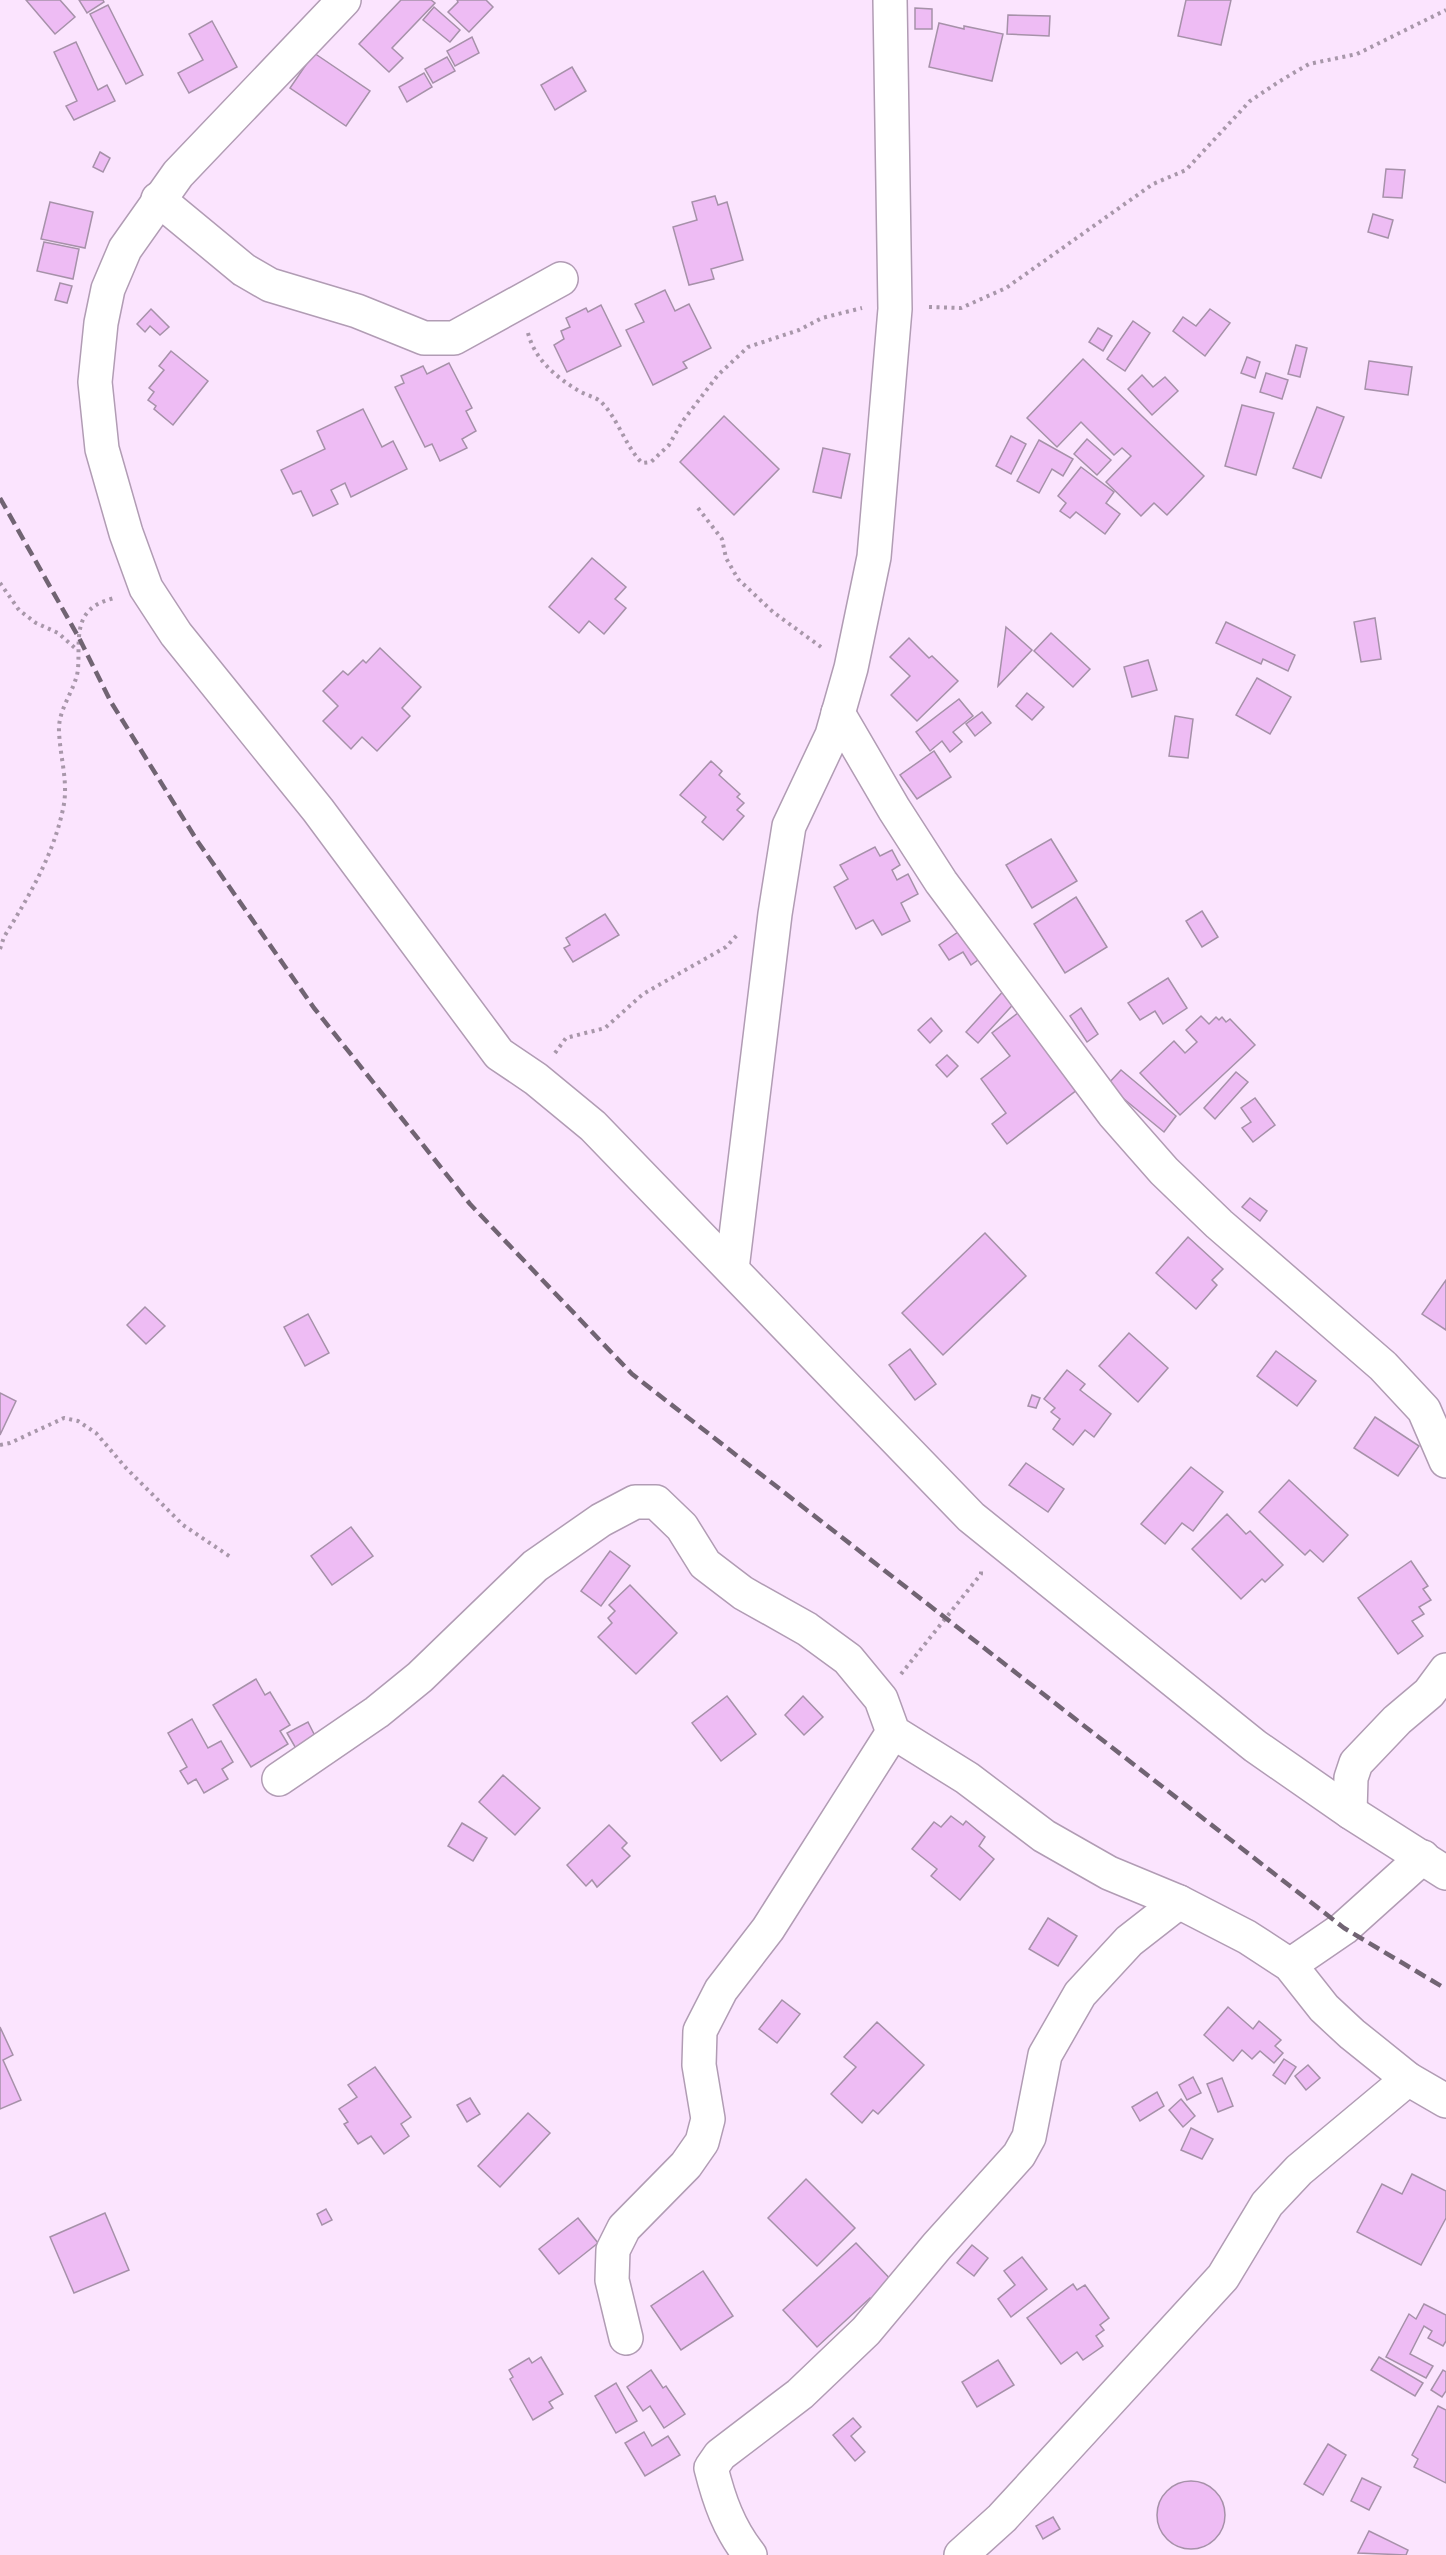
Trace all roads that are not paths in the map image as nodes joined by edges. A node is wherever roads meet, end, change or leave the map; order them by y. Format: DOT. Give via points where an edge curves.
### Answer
graph roads {
  1 [pos="344,0"];
  2 [pos="890,0"];
  3 [pos="158,199"];
  4 [pos="561,279"];
  5 [pos="838,713"];
  6 [pos="732,1269"];
  7 [pos="1446,1461"];
  8 [pos="1446,1670"];
  9 [pos="893,1732"];
  10 [pos="279,1779"];
  11 [pos="1350,1812"];
  12 [pos="1435,1865"];
  13 [pos="1179,1902"];
  14 [pos="1290,1965"];
  15 [pos="1408,2079"];
  16 [pos="1446,2101"];
  17 [pos="626,2338"];
  18 [pos="750,2555"];
  19 [pos="961,2555"];
  1 -- 3 [label="street"];
  2 -- 5 [label="street" via="895,305 874,557"];
  3 -- 4 [label="street" via="244,270 270,285 357,310 424,338 454,338"];
  3 -- 6 [label="street" via="125,249 108,289 95,382 102,449 146,588 176,633 318,810 499,1054 593,1126"];
  5 -- 6 [label="street" via="832,735 789,826"];
  5 -- 7 [label="street" via="941,882 1119,1121 1219,1224 1383,1366 1424,1410"];
  6 -- 11 [label="street" via="979,1523 1255,1746"];
  8 -- 11 [label="street" via="1429,1693 1356,1763 1351,1778"];
  9 -- 10 [label="street" via="881,1699 848,1659 807,1629 743,1593 705,1564 682,1527 656,1502 635,1502 601,1520 535,1566 420,1677 377,1712"];
  9 -- 13 [label="street" via="967,1779 1044,1836 1109,1873"];
  9 -- 17 [label="street" via="768,1929 721,1990 700,2031 699,2065 708,2119 702,2142 686,2165 624,2228 613,2250 612,2280"];
  11 -- 12 [label="street"];
  12 -- 14 [label="street"];
  13 -- 14 [label="street" via="1247,1936"];
  13 -- 18 [label="street" via="1129,1941 1080,1994 1045,2055 1029,2137 1013,2162 866,2331 800,2394 720,2455 711,2468 727,2520"];
  14 -- 15 [label="street" via="1324,2008"];
  15 -- 16 [label="street"];
  15 -- 19 [label="street" via="1299,2170 1267,2204 1223,2277 1002,2518"];
}
